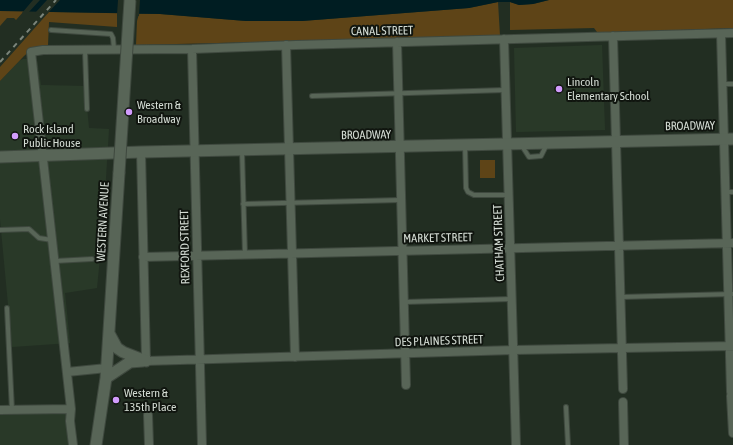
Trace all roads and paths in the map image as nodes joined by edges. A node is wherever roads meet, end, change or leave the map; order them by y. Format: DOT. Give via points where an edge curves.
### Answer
graph roads {
  1 [pos="130,0"];
  2 [pos="51,30"];
  3 [pos="733,33"];
  4 [pos="721,34"];
  5 [pos="613,36"];
  6 [pos="504,39"];
  7 [pos="397,42"];
  8 [pos="286,45"];
  9 [pos="192,49"];
  10 [pos="85,50"];
  11 [pos="114,50"];
  12 [pos="723,84"];
  13 [pos="733,84"];
  14 [pos="506,90"];
  15 [pos="398,93"];
  16 [pos="312,96"];
  17 [pos="87,109"];
  18 [pos="729,139"];
  19 [pos="615,141"];
  20 [pos="508,144"];
  21 [pos="465,145"];
  22 [pos="400,147"];
  23 [pos="242,150"];
  24 [pos="289,150"];
  25 [pos="195,151"];
  26 [pos="141,152"];
  27 [pos="43,156"];
  28 [pos="0,157"];
  29 [pos="729,192"];
  30 [pos="509,195"];
  31 [pos="402,200"];
  32 [pos="291,202"];
  33 [pos="243,204"];
  34 [pos="0,230"];
  35 [pos="53,240"];
  36 [pos="730,243"];
  37 [pos="619,245"];
  38 [pos="511,248"];
  39 [pos="403,250"];
  40 [pos="292,254"];
  41 [pos="245,255"];
  42 [pos="196,256"];
  43 [pos="143,257"];
  44 [pos="92,259"];
  45 [pos="55,261"];
  46 [pos="731,294"];
  47 [pos="620,297"];
  48 [pos="512,299"];
  49 [pos="404,302"];
  50 [pos="7,308"];
  51 [pos="110,335"];
  52 [pos="732,346"];
  53 [pos="622,348"];
  54 [pos="514,350"];
  55 [pos="405,354"];
  56 [pos="295,358"];
  57 [pos="200,359"];
  58 [pos="146,361"];
  59 [pos="67,372"];
  60 [pos="107,373"];
  61 [pos="406,385"];
  62 [pos="623,389"];
  63 [pos="623,402"];
  64 [pos="566,407"];
  65 [pos="71,409"];
  66 [pos="0,410"];
  67 [pos="12,410"];
  68 [pos="148,415"];
  69 [pos="733,433"];
  70 [pos="73,445"];
  71 [pos="96,445"];
  72 [pos="149,445"];
  73 [pos="202,445"];
  74 [pos="516,445"];
  75 [pos="568,445"];
  76 [pos="624,445"];
  1 -- 51 [label="street, WESTERN AVENUE, bridge"];
  2 -- 11 [label="lane" via="111,34"];
  3 -- 4 [label="street, CANAL STREET"];
  4 -- 5 [label="street, CANAL STREET"];
  4 -- 12 [label="street"];
  5 -- 6 [label="street, CANAL STREET"];
  5 -- 19 [label="street"];
  6 -- 7 [label="street, CANAL STREET"];
  6 -- 14 [label="street, CHATHAM STREET"];
  7 -- 8 [label="street, CANAL STREET"];
  7 -- 15 [label="street"];
  8 -- 9 [label="street, CANAL STREET"];
  8 -- 24 [label="street"];
  9 -- 11 [label="street, CANAL STREET"];
  9 -- 25 [label="street, REXFORD STREET"];
  10 -- 11 [label="street, CANAL STREET"];
  10 -- 17 [label="lane"];
  10 -- 27 [label="street, CANAL STREET" via="31,52"];
  12 -- 13 [label="lane"];
  12 -- 18 [label="street"];
  14 -- 15 [label="lane"];
  14 -- 20 [label="street, CHATHAM STREET"];
  15 -- 16 [label="lane"];
  15 -- 22 [label="street"];
  18 -- 19 [label="street, BROADWAY"];
  18 -- 29 [label="street"];
  19 -- 20 [label="street, BROADWAY"];
  19 -- 37 [label="street"];
  20 -- 21 [label="street, BROADWAY"];
  20 -- 30 [label="street, CHATHAM STREET"];
  21 -- 22 [label="street, BROADWAY"];
  21 -- 30 [label="lane" via="468,192 474,195"];
  22 -- 24 [label="street, BROADWAY"];
  22 -- 31 [label="street"];
  23 -- 24 [label="street, BROADWAY"];
  23 -- 25 [label="street, BROADWAY"];
  23 -- 33 [label="lane"];
  24 -- 32 [label="street"];
  25 -- 26 [label="street, BROADWAY"];
  25 -- 42 [label="street, REXFORD STREET"];
  26 -- 27 [label="street, BROADWAY"];
  26 -- 43 [label="street"];
  27 -- 28 [label="street, BROADWAY"];
  27 -- 35 [label="street"];
  29 -- 36 [label="street"];
  30 -- 38 [label="street, CHATHAM STREET"];
  31 -- 32 [label="lane"];
  31 -- 39 [label="street"];
  32 -- 33 [label="lane"];
  32 -- 40 [label="street"];
  33 -- 41 [label="lane"];
  34 -- 35 [label="lane" via="29,229 39,238"];
  35 -- 45 [label="street"];
  36 -- 37 [label="street, MARKET STREET"];
  36 -- 46 [label="street"];
  37 -- 38 [label="street, MARKET STREET"];
  37 -- 47 [label="street"];
  38 -- 39 [label="street, MARKET STREET"];
  38 -- 48 [label="street, CHATHAM STREET"];
  39 -- 40 [label="street, MARKET STREET"];
  39 -- 49 [label="street"];
  40 -- 41 [label="street, MARKET STREET"];
  40 -- 56 [label="street"];
  41 -- 42 [label="street, MARKET STREET"];
  42 -- 43 [label="street, MARKET STREET"];
  42 -- 57 [label="street, REXFORD STREET"];
  43 -- 58 [label="street"];
  44 -- 45 [label="lane"];
  45 -- 59 [label="street"];
  46 -- 47 [label="lane"];
  46 -- 52 [label="street"];
  47 -- 53 [label="street"];
  48 -- 49 [label="lane"];
  48 -- 54 [label="street, CHATHAM STREET"];
  49 -- 55 [label="street"];
  50 -- 67 [label="lane"];
  51 -- 58 [label="street" via="117,348"];
  51 -- 60 [label="street, WESTERN AVENUE"];
  52 -- 53 [label="street, DES PLAINES STREET"];
  52 -- 69 [label="street"];
  53 -- 54 [label="street, DES PLAINES STREET"];
  53 -- 62 [label="street"];
  54 -- 55 [label="street, DES PLAINES STREET"];
  54 -- 74 [label="street, CHATHAM STREET"];
  55 -- 56 [label="street, DES PLAINES STREET"];
  55 -- 61 [label="street"];
  56 -- 57 [label="street, DES PLAINES STREET"];
  57 -- 58 [label="street, DES PLAINES STREET"];
  57 -- 73 [label="street, REXFORD STREET"];
  58 -- 60 [label="street" via="130,362"];
  59 -- 60 [label="street"];
  59 -- 65 [label="street"];
  60 -- 71 [label="street, WESTERN AVENUE"];
  63 -- 76 [label="street"];
  64 -- 75 [label="lane"];
  65 -- 67 [label="street"];
  65 -- 70 [label="street"];
  66 -- 67 [label="street"];
  68 -- 72 [label="street"];
}
